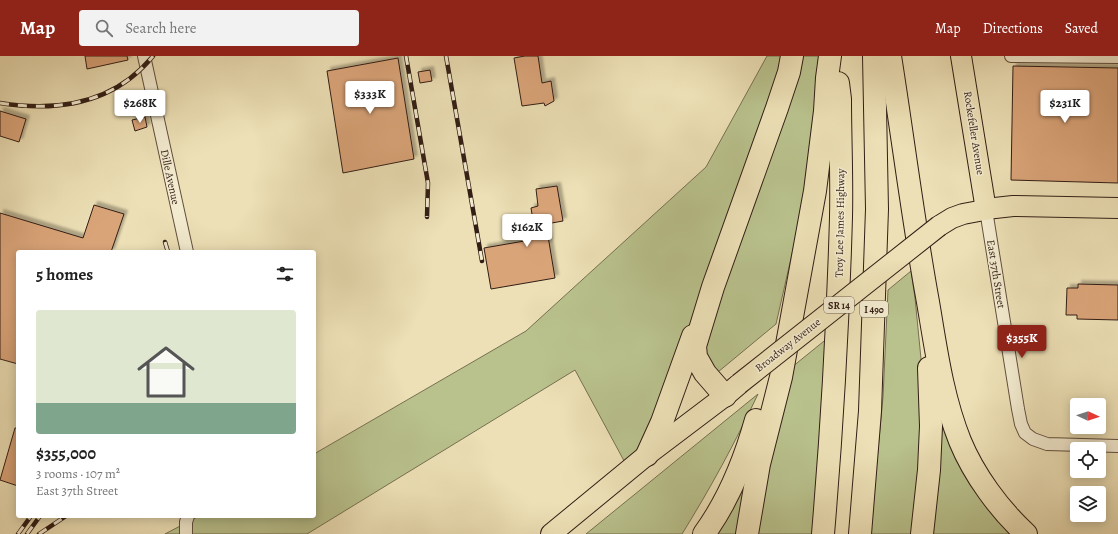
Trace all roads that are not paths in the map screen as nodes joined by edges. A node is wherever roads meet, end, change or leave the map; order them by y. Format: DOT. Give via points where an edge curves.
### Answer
graph roads {
  1 [pos="144,56"];
  2 [pos="792,56"];
  3 [pos="830,56"];
  4 [pos="835,56"];
  5 [pos="961,56"];
  6 [pos="1011,56"];
  7 [pos="1118,58"];
  8 [pos="885,60"];
  9 [pos="833,105"];
  10 [pos="1118,208"];
  11 [pos="986,210"];
  12 [pos="187,250"];
  13 [pos="802,268"];
  14 [pos="922,271"];
  15 [pos="713,287"];
  16 [pos="732,390"];
  17 [pos="1118,446"];
  18 [pos="647,456"];
  19 [pos="187,518"];
  20 [pos="186,534"];
  21 [pos="551,534"];
  22 [pos="704,534"];
  23 [pos="747,534"];
  24 [pos="823,534"];
  25 [pos="860,534"];
  26 [pos="922,534"];
  27 [pos="1026,534"];
  1 -- 12 [label="street, Dille Avenue"];
  2 -- 15 [label="highway" via="777,108"];
  3 -- 9 [label="highway" via="827,78"];
  4 -- 9 [label="highway, Troy Lee James Highway"];
  5 -- 11 [label="main road, Rockefeller Avenue"];
  6 -- 7 [label="street"];
  8 -- 14 [label="highway"];
  8 -- 25 [label="highway, I 490" via="874,84 877,209 870,410"];
  9 -- 13 [label="highway"];
  9 -- 24 [label="highway, Troy Lee James Highway" via="841,215 836,364"];
  10 -- 11 [label="main road, Broadway Avenue / SR 14" via="1014,206"];
  11 -- 16 [label="main road, Broadway Avenue / SR 14, bridge" via="963,214 939,226"];
  11 -- 17 [label="street, East 37th Street" via="1018,409 1025,432 1032,439 1047,444"];
  13 -- 22 [label="highway" via="750,442 725,499"];
  13 -- 23 [label="highway" via="781,377 759,464"];
  14 -- 26 [label="highway" via="931,426"];
  14 -- 27 [label="highway" via="941,378 960,442 981,480"];
  15 -- 16 [label="highway" via="695,346 696,357 705,373"];
  15 -- 18 [label="highway"];
  16 -- 18 [label="main road, Broadway Avenue / SR 14"];
  18 -- 21 [label="main road, Broadway Avenue / SR 14"];
  19 -- 20 [label="street"];
}
